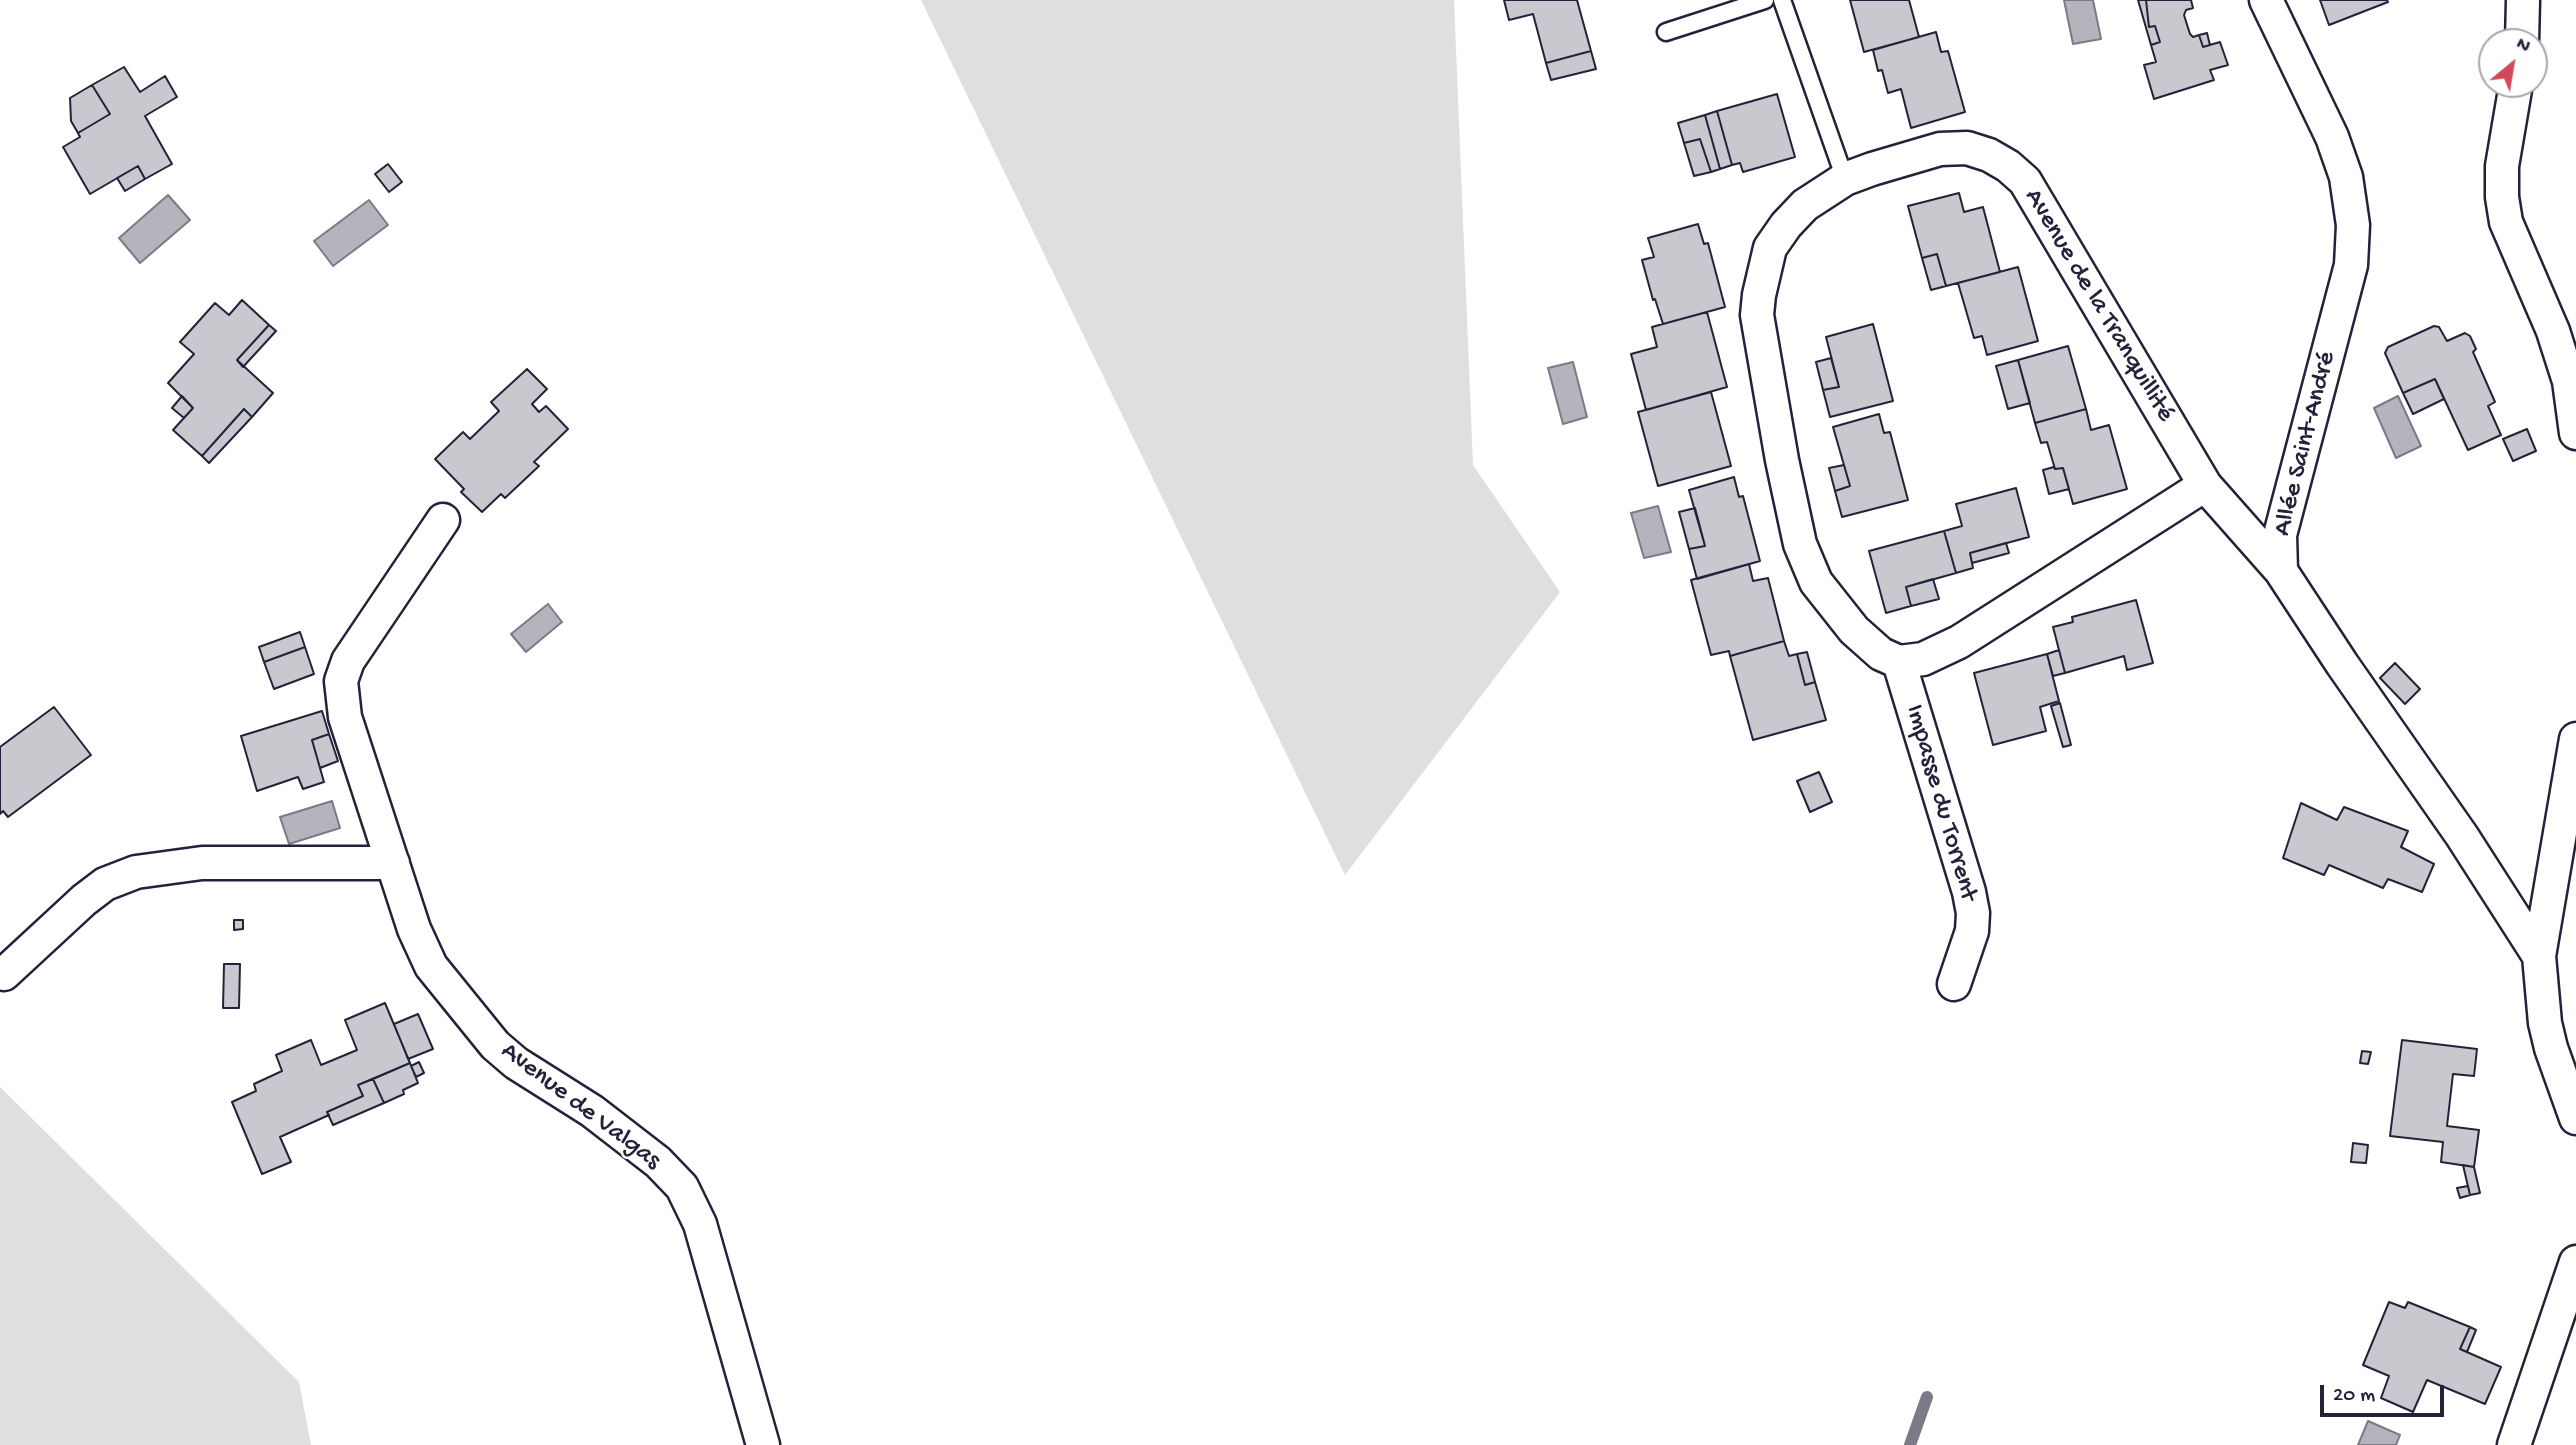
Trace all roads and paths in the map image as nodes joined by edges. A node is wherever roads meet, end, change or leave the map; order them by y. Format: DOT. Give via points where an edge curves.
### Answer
graph roads {
  1 [pos="1765,0"];
  2 [pos="1782,0"];
  3 [pos="2266,0"];
  4 [pos="2523,0"];
  5 [pos="2522,28"];
  6 [pos="1666,32"];
  7 [pos="2514,98"];
  8 [pos="1844,179"];
  9 [pos="2576,433"];
  10 [pos="2205,485"];
  11 [pos="443,520"];
  12 [pos="2281,571"];
  13 [pos="1899,662"];
  14 [pos="2576,739"];
  15 [pos="393,863"];
  16 [pos="2539,956"];
  17 [pos="4,974"];
  18 [pos="1954,984"];
  19 [pos="2576,1118"];
  20 [pos="2576,1262"];
  21 [pos="763,1445"];
  22 [pos="2514,1445"];
  1 -- 6 [label="lane"];
  2 -- 8 [label="lane"];
  3 -- 12 [label="street, Allée Saint-André" via="2332,136 2346,177 2353,225 2351,265 2280,535"];
  4 -- 5 [label="street"];
  7 -- 9 [label="street" via="2502,166 2505,222 2553,331 2569,381"];
  8 -- 10 [label="street, Avenue de la Tranquillité" via="1940,149 1967,148 2008,166 2025,181"];
  8 -- 13 [label="street, Avenue de la Tranquillité" via="1805,205 1770,248 1757,315 1800,544 1816,582 1853,630 1881,654"];
  10 -- 12 [label="street, Avenue de la Tranquillité"];
  10 -- 13 [label="street" via="1959,642 1923,659"];
  11 -- 15 [label="street, Avenue de Valgas" via="348,661 341,681 345,717"];
  12 -- 16 [label="street, Allée Saint-André"];
  13 -- 18 [label="street, Impasse du Torrent" via="1973,913 1972,931"];
  14 -- 16 [label="street"];
  15 -- 17 [label="street" via="202,863 136,872 105,884 84,900"];
  15 -- 21 [label="street, Avenue de Valgas" via="430,966 495,1045 592,1111 658,1162 682,1187 700,1224"];
  16 -- 19 [label="street" via="2545,1023"];
  20 -- 22 [label="street"];
}
